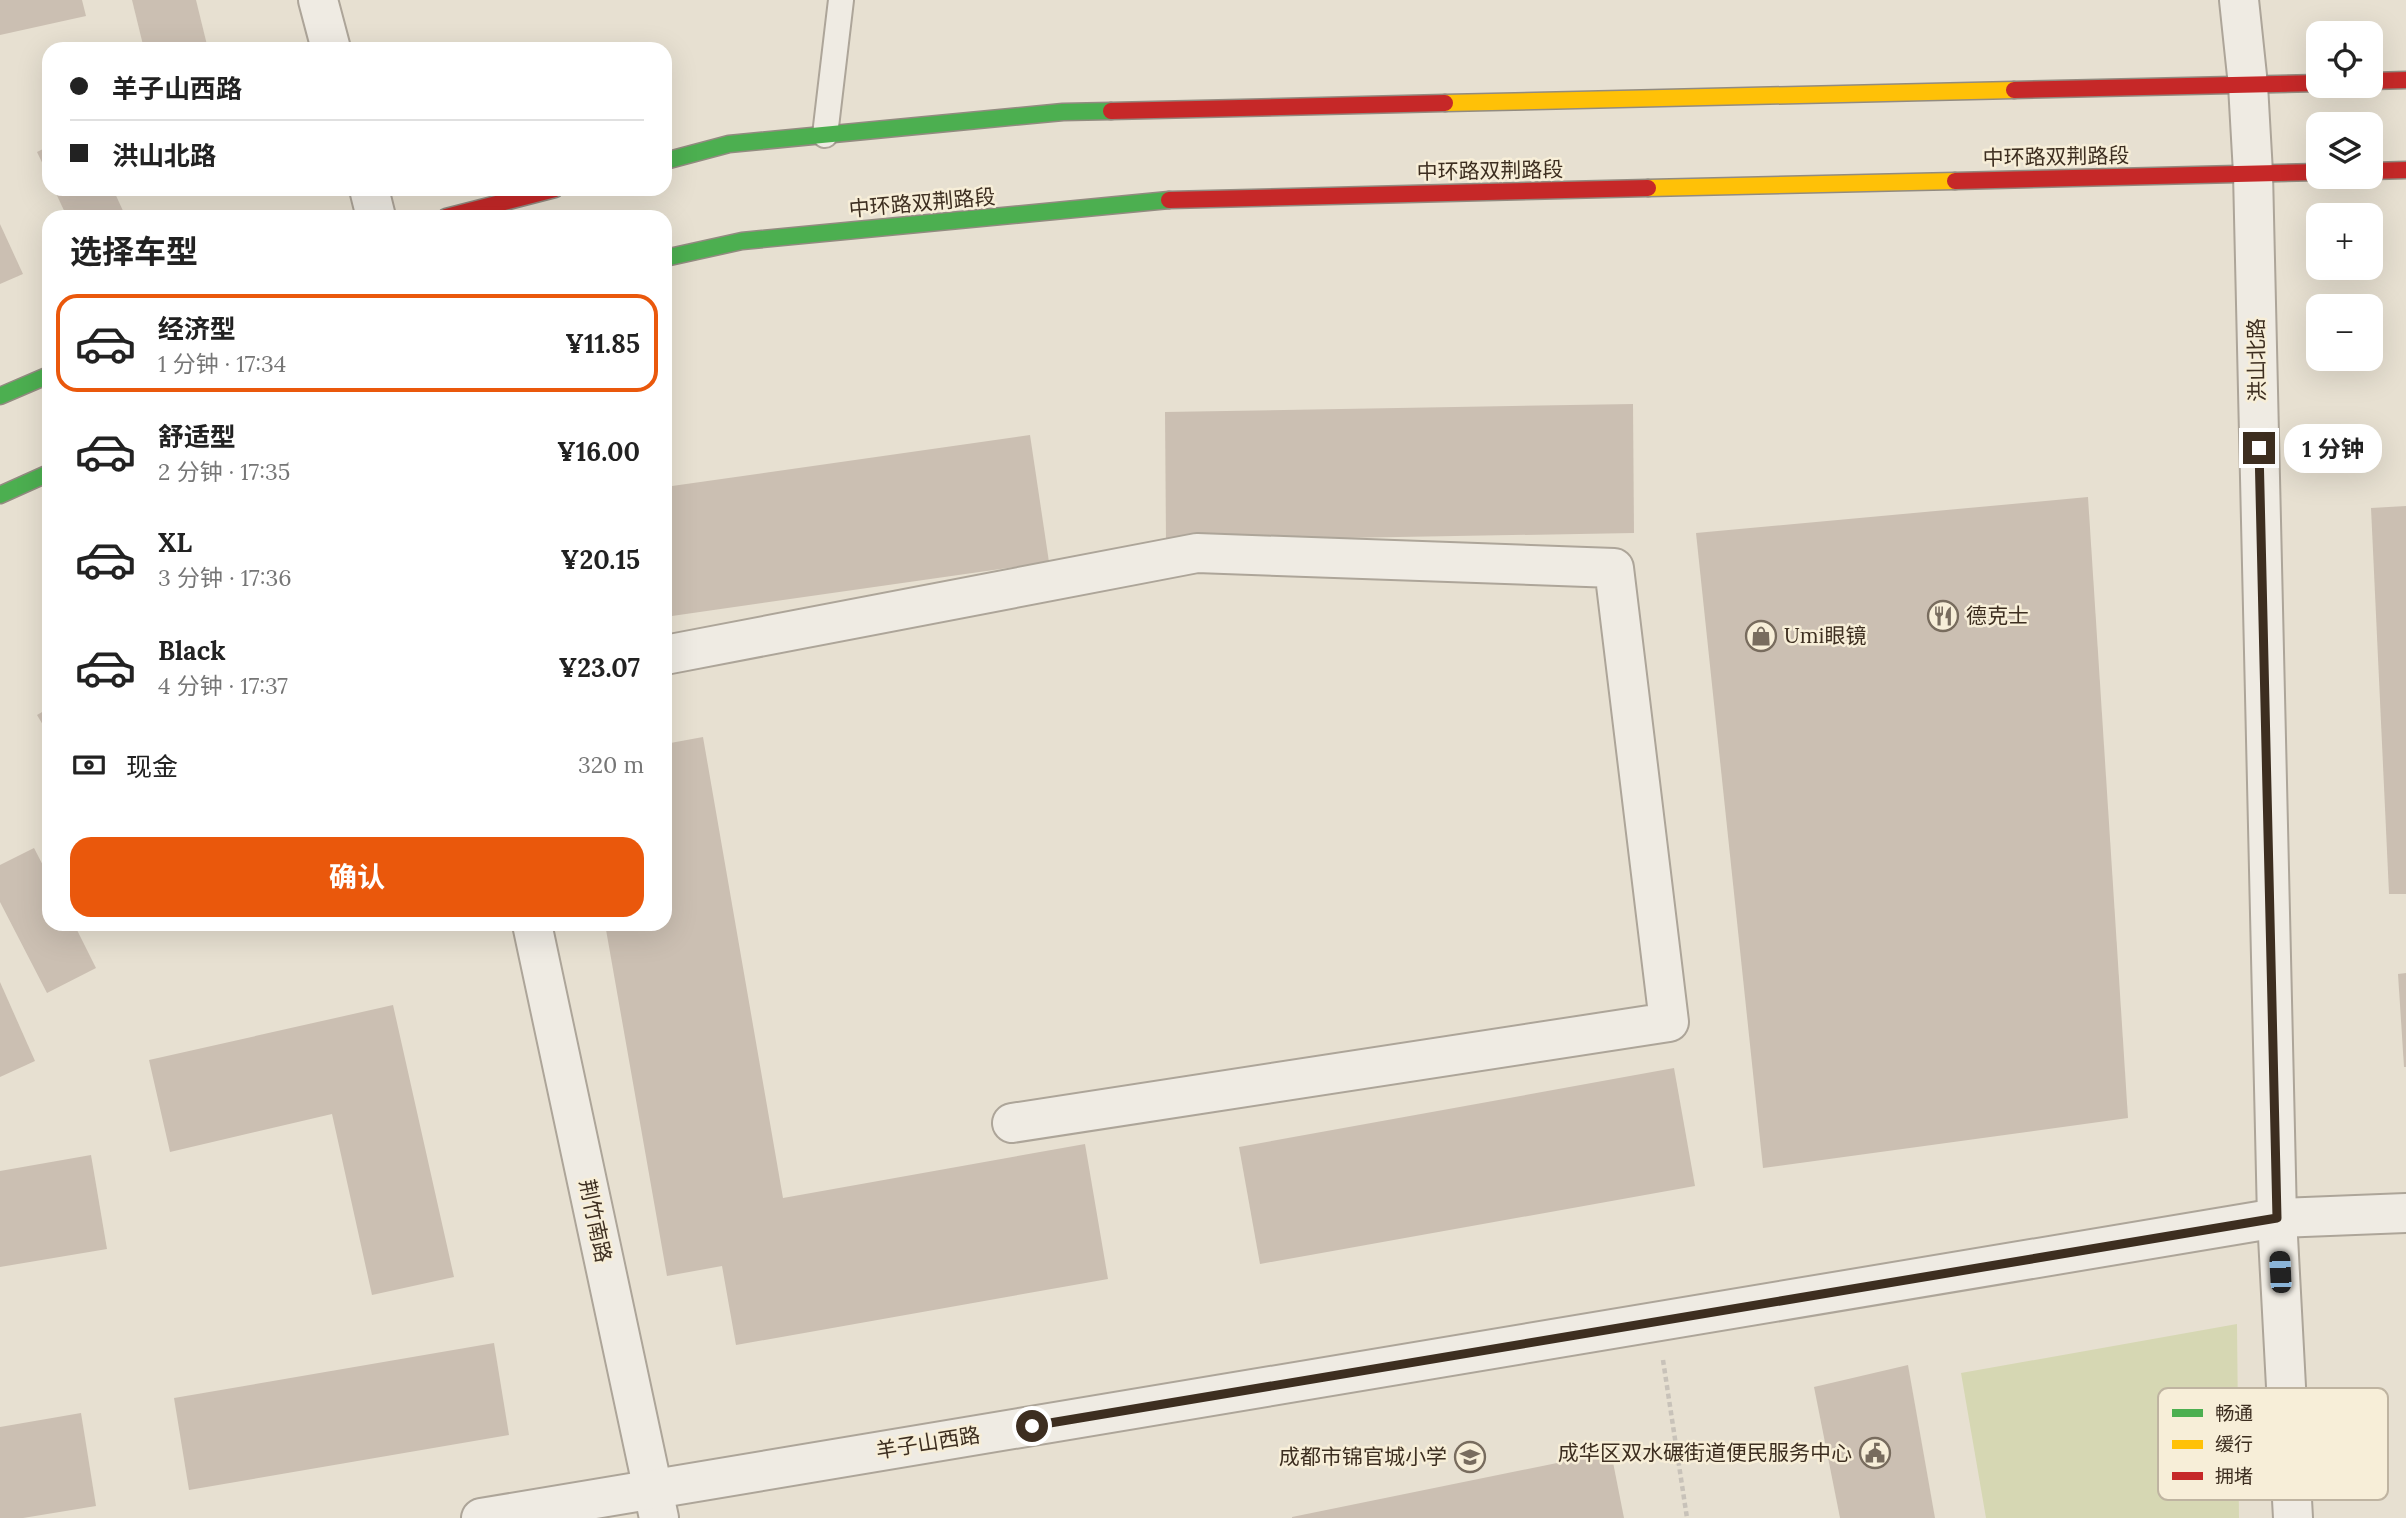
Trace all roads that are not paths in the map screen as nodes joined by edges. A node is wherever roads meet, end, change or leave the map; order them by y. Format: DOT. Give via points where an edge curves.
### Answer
graph roads {
  1 [pos="318,0"];
  2 [pos="841,0"];
  3 [pos="2239,0"];
  4 [pos="329,42"];
  5 [pos="2406,80"];
  6 [pos="2383,81"];
  7 [pos="2306,83"];
  8 [pos="2248,85"];
  9 [pos="825,135"];
  10 [pos="672,158"];
  11 [pos="2406,170"];
  12 [pos="2383,171"];
  13 [pos="2306,172"];
  14 [pos="2253,173"];
  15 [pos="528,196"];
  16 [pos="473,210"];
  17 [pos="672,256"];
  18 [pos="42,378"];
  19 [pos="0,396"];
  20 [pos="42,476"];
  21 [pos="0,495"];
  22 [pos="672,655"];
  23 [pos="533,931"];
  24 [pos="1013,1123"];
  25 [pos="2406,1213"];
  26 [pos="2277,1218"];
  27 [pos="2286,1388"];
  28 [pos="2292,1500"];
  29 [pos="656,1504"];
  30 [pos="481,1518"];
  31 [pos="2293,1518"];
  1 -- 4 [label="street"];
  2 -- 9 [label="lane"];
  3 -- 8 [label="street, 洪山北路"];
  5 -- 6 [label="main road"];
  7 -- 8 [label="main road"];
  8 -- 9 [label="main road" via="1063,112"];
  8 -- 14 [label="street, 洪山北路"];
  9 -- 10 [label="main road" via="729,144"];
  11 -- 12 [label="main road"];
  13 -- 14 [label="main road, 中环路双荆路段"];
  14 -- 17 [label="main road, 中环路双荆路段" via="1170,200 742,241"];
  14 -- 26 [label="street, 洪山北路"];
  15 -- 16 [label="main road"];
  18 -- 19 [label="main road"];
  20 -- 21 [label="main road"];
  22 -- 24 [label="street" via="1197,553 1614,568 1669,1022"];
  23 -- 29 [label="street, 荆竹南路"];
  25 -- 26 [label="street, 羊子山西路"];
  26 -- 27 [label="street, 洪山北路"];
  26 -- 29 [label="street, 羊子山西路" via="1657,1321"];
  28 -- 31 [label="street, 洪山北路"];
  29 -- 30 [label="street, 羊子山西路"];
}
